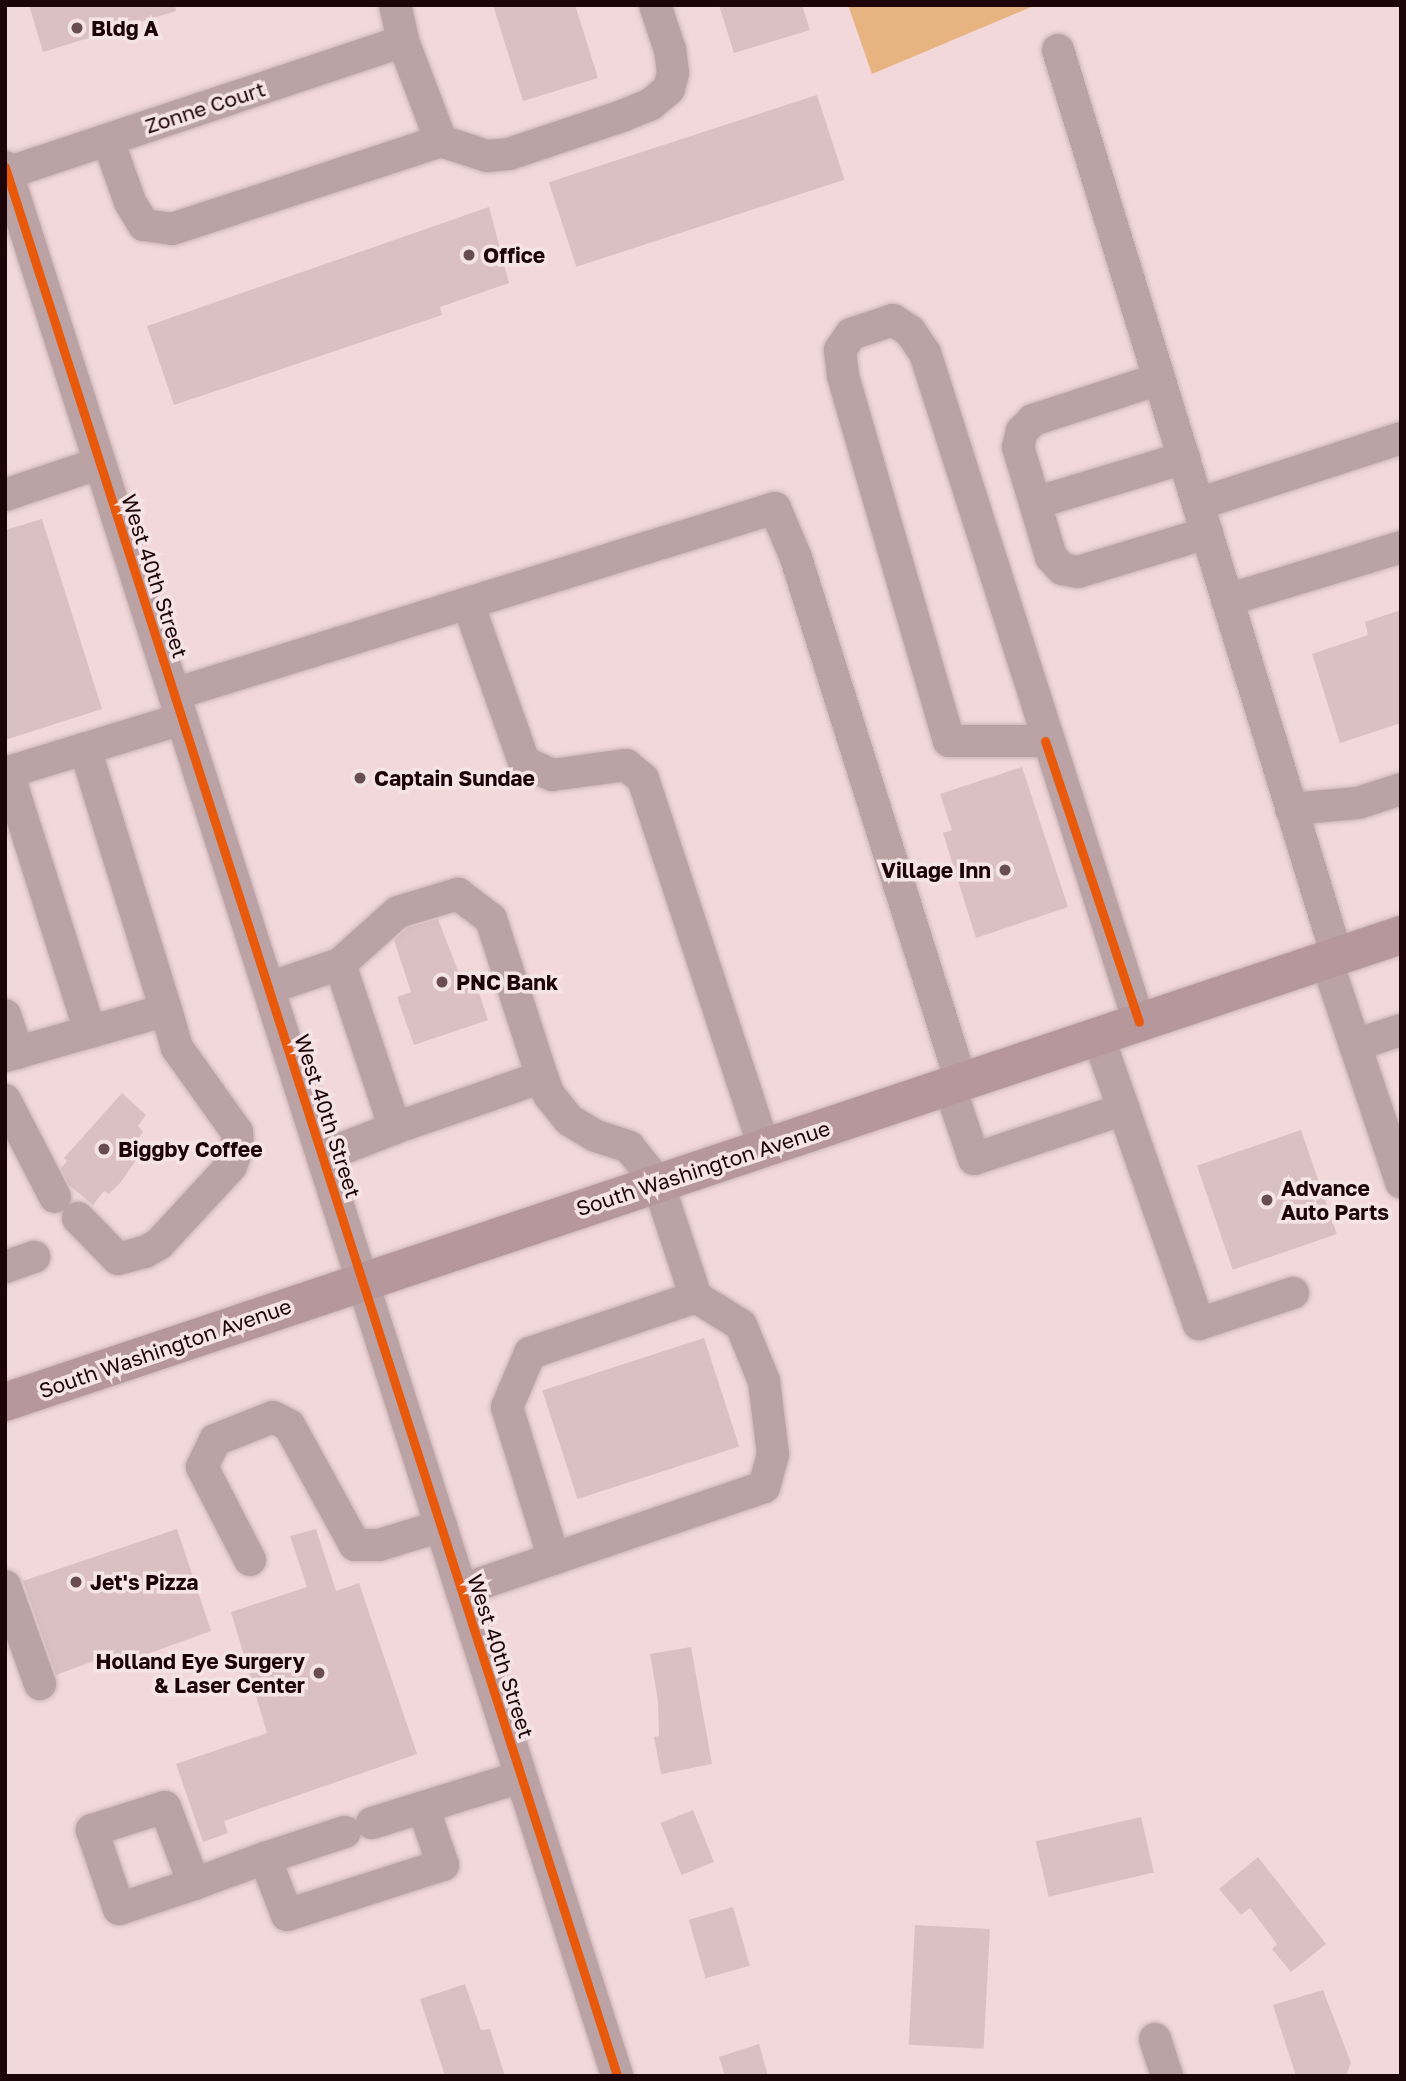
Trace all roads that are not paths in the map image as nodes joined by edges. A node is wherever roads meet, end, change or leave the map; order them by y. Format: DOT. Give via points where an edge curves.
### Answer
graph roads {
  1 [pos="395,5"];
  2 [pos="655,5"];
  3 [pos="403,41"];
  4 [pos="1058,50"];
  5 [pos="108,140"];
  6 [pos="441,141"];
  7 [pos="6,170"];
  8 [pos="1160,379"];
  9 [pos="1401,438"];
  10 [pos="1184,458"];
  11 [pos="100,463"];
  12 [pos="5,495"];
  13 [pos="1035,503"];
  14 [pos="1202,519"];
  15 [pos="1401,547"];
  16 [pos="1227,600"];
  17 [pos="468,603"];
  18 [pos="178,706"];
  19 [pos="1045,741"];
  20 [pos="85,748"];
  21 [pos="6,773"];
  22 [pos="1401,789"];
  23 [pos="1291,809"];
  24 [pos="1401,935"];
  25 [pos="1331,958"];
  26 [pos="340,964"];
  27 [pos="269,988"];
  28 [pos="166,1010"];
  29 [pos="5,1015"];
  30 [pos="1139,1022"];
  31 [pos="1401,1030"];
  32 [pos="90,1032"];
  33 [pos="1098,1036"];
  34 [pos="1355,1045"];
  35 [pos="12,1054"];
  36 [pos="542,1077"];
  37 [pos="955,1083"];
  38 [pos="5,1100"];
  39 [pos="1124,1109"];
  40 [pos="395,1128"];
  41 [pos="764,1147"];
  42 [pos="323,1156"];
  43 [pos="1401,1182"];
  44 [pos="658,1183"];
  45 [pos="363,1282"];
  46 [pos="1293,1293"];
  47 [pos="696,1297"];
  48 [pos="5,1402"];
  49 [pos="441,1526"];
  50 [pos="554,1559"];
  51 [pos="250,1560"];
  52 [pos="5,1586"];
  53 [pos="461,1590"];
  54 [pos="40,1684"];
  55 [pos="521,1777"];
  56 [pos="423,1807"];
  57 [pos="265,1857"];
  58 [pos="194,1884"];
  59 [pos="1155,2039"];
  60 [pos="617,2076"];
  61 [pos="1167,2076"];
  1 -- 3 [label="street"];
  2 -- 6 [label="street" via="673,73 669,89 651,104 509,155 487,156"];
  3 -- 5 [label="street, Zonne Court"];
  3 -- 6 [label="street"];
  4 -- 8 [label="street"];
  5 -- 6 [label="street" via="130,202 144,225 172,229"];
  5 -- 7 [label="street, Zonne Court"];
  7 -- 11 [label="street, West 40th Street"];
  8 -- 10 [label="street"];
  8 -- 13 [label="street" via="1033,420 1022,431 1018,447"];
  9 -- 14 [label="street"];
  10 -- 13 [label="street"];
  10 -- 14 [label="street"];
  11 -- 12 [label="street"];
  11 -- 18 [label="street, West 40th Street"];
  13 -- 14 [label="street" via="1051,557 1062,569 1078,572"];
  14 -- 16 [label="street"];
  15 -- 16 [label="street"];
  16 -- 23 [label="street"];
  17 -- 18 [label="street"];
  17 -- 37 [label="street" via="775,508 796,558"];
  17 -- 41 [label="street" via="524,762 552,775 626,765 643,779"];
  18 -- 20 [label="street"];
  18 -- 27 [label="street, West 40th Street"];
  19 -- 19 [label="street" via="925,353 910,331 893,320 851,334 840,350 843,375 949,741"];
  19 -- 30 [label="street"];
  20 -- 21 [label="street"];
  20 -- 28 [label="street"];
  21 -- 32 [label="street"];
  22 -- 23 [label="street" via="1358,803"];
  23 -- 25 [label="street"];
  24 -- 25 [label="main road, South Washington Avenue"];
  25 -- 30 [label="main road, South Washington Avenue"];
  25 -- 34 [label="street"];
  26 -- 27 [label="street"];
  26 -- 36 [label="street" via="398,912 458,894 491,919"];
  26 -- 40 [label="street"];
  27 -- 42 [label="street, West 40th Street"];
  28 -- 32 [label="street"];
  28 -- 38 [label="street" via="184,1060 237,1132 238,1147 231,1166 159,1244 145,1252 118,1259 66,1207"];
  29 -- 35 [label="street"];
  30 -- 33 [label="main road, South Washington Avenue"];
  31 -- 34 [label="street"];
  32 -- 35 [label="street"];
  33 -- 37 [label="main road, South Washington Avenue"];
  33 -- 39 [label="street"];
  34 -- 43 [label="street"];
  36 -- 40 [label="street"];
  36 -- 44 [label="street" via="549,1095 569,1120 596,1136 629,1147"];
  37 -- 39 [label="street" via="974,1159"];
  37 -- 41 [label="main road, South Washington Avenue"];
  39 -- 46 [label="street" via="1199,1324"];
  40 -- 42 [label="street"];
  41 -- 44 [label="main road, South Washington Avenue"];
  42 -- 45 [label="street, West 40th Street"];
  44 -- 45 [label="main road, South Washington Avenue"];
  44 -- 47 [label="street"];
  45 -- 48 [label="main road, South Washington Avenue"];
  45 -- 49 [label="street, West 40th Street"];
  47 -- 50 [label="street" via="530,1353 507,1407"];
  47 -- 50 [label="street" via="741,1325 764,1381 773,1454 764,1487"];
  49 -- 51 [label="street" via="379,1545 355,1545 289,1425 273,1417 215,1440 202,1467"];
  49 -- 53 [label="street, West 40th Street"];
  50 -- 53 [label="street"];
  52 -- 54 [label="street"];
  53 -- 55 [label="street, West 40th Street"];
  55 -- 56 [label="street"];
  55 -- 60 [label="street, West 40th Street"];
  56 -- 57 [label="street"];
  56 -- 57 [label="street" via="443,1865 287,1915"];
  57 -- 58 [label="street"];
  59 -- 61 [label="street"];
}
